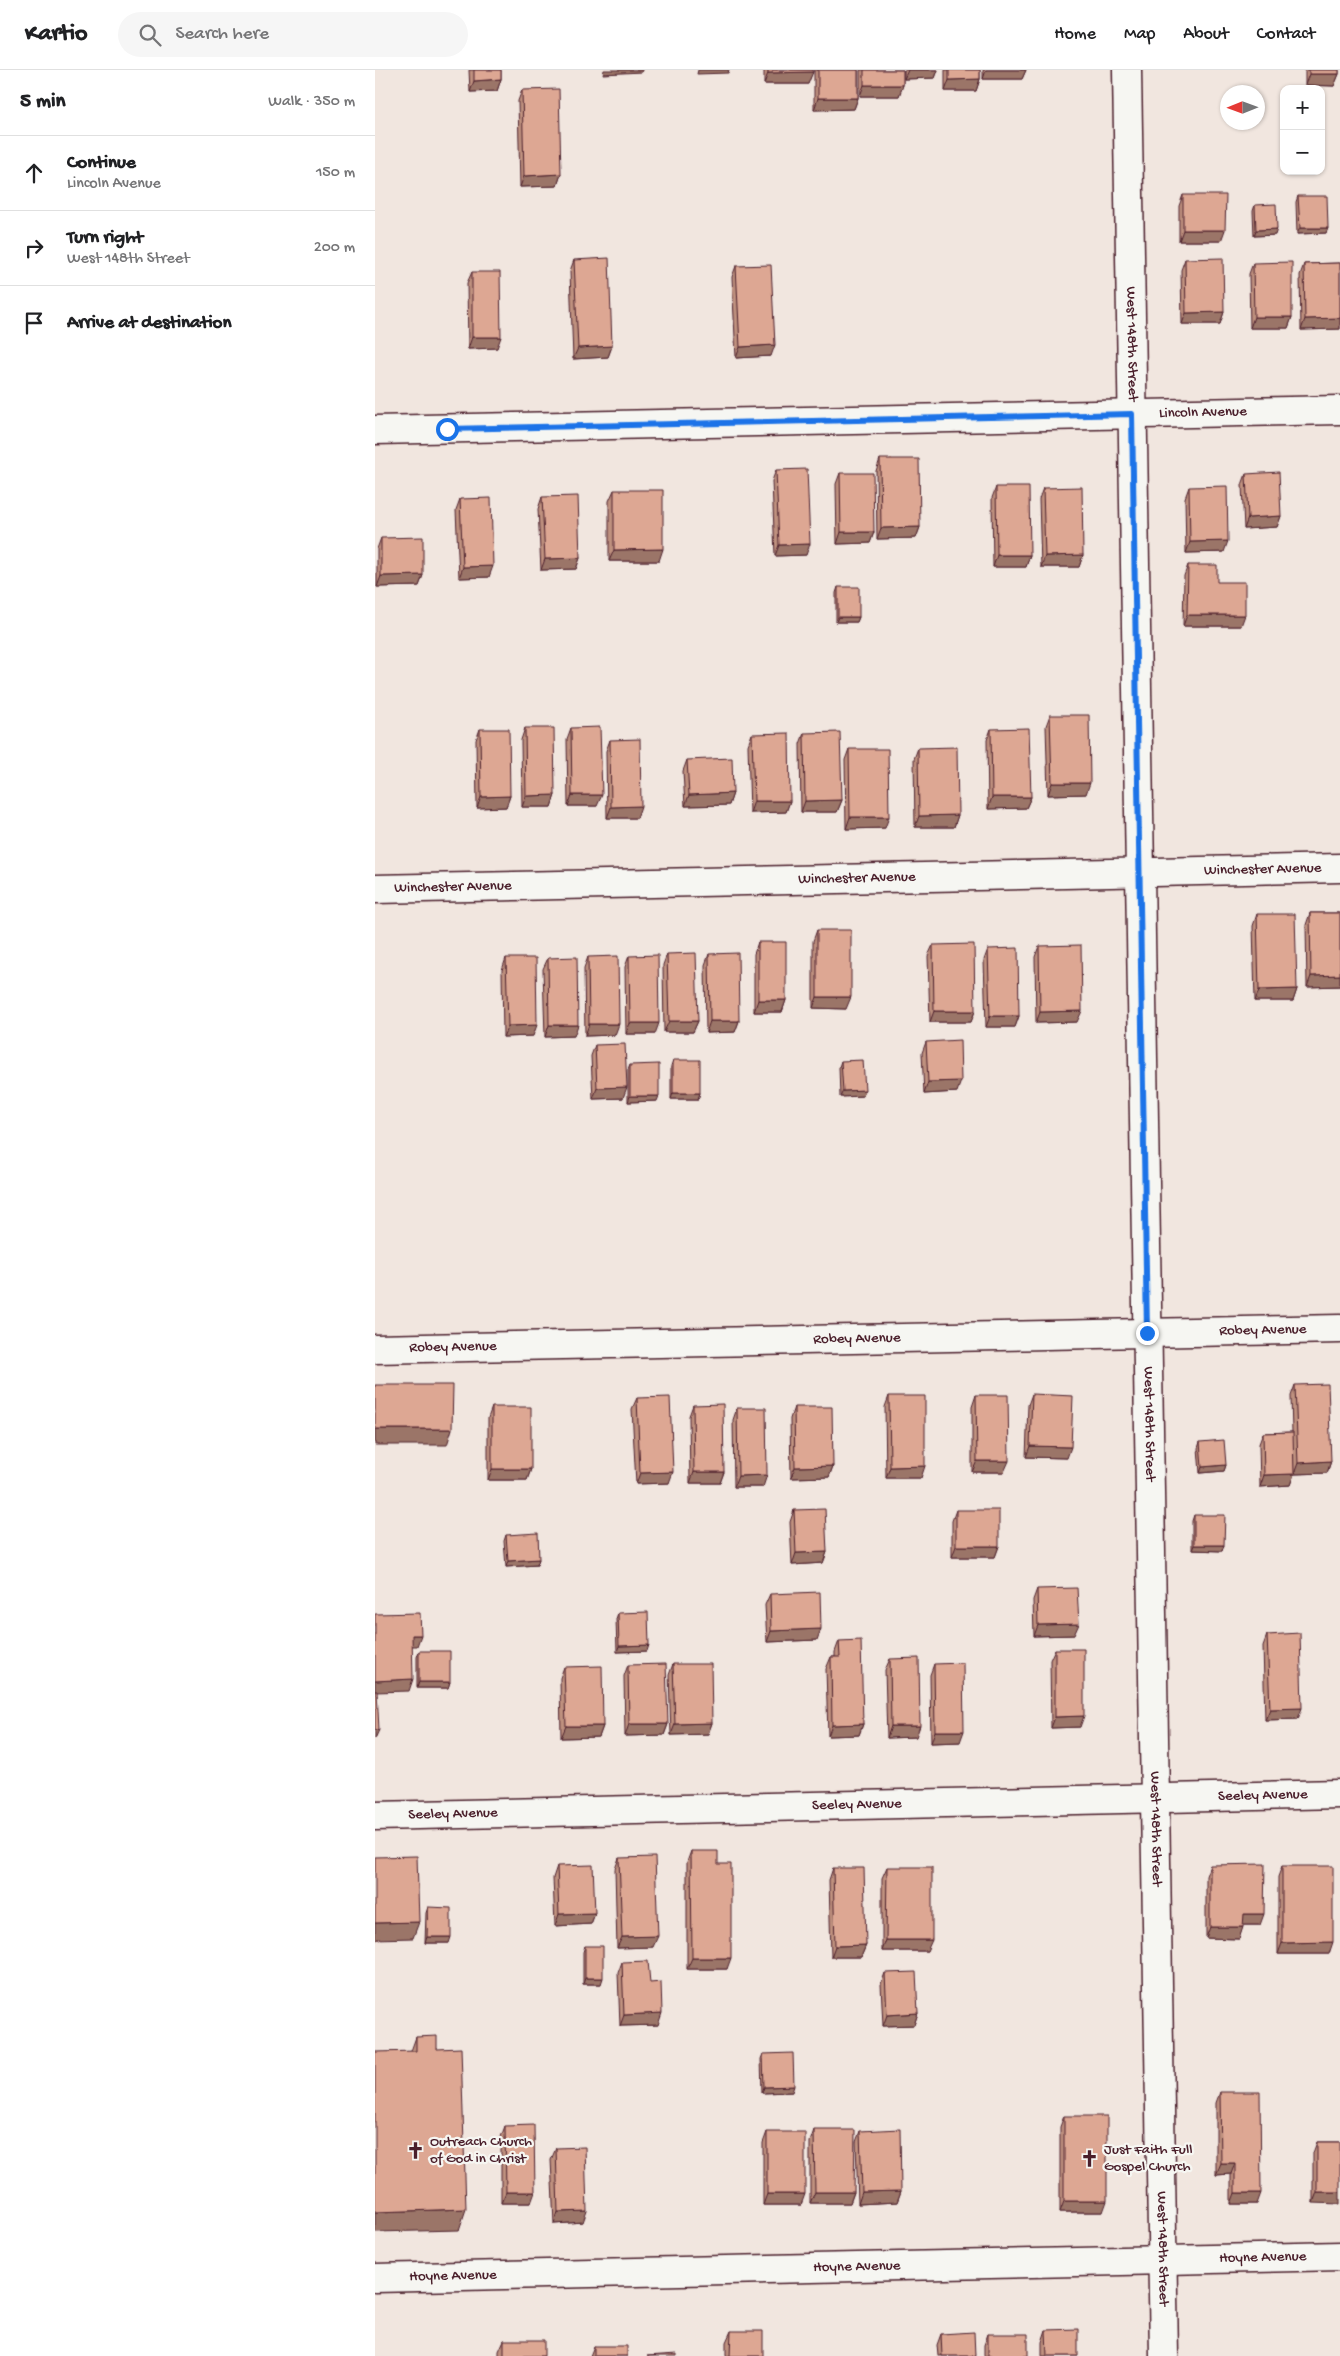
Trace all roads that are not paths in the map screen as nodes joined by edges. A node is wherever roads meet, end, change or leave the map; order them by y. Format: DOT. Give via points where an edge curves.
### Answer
graph roads {
  1 [pos="1127,70"];
  2 [pos="1340,410"];
  3 [pos="1132,414"];
  4 [pos="375,430"];
  5 [pos="1340,868"];
  6 [pos="1140,872"];
  7 [pos="375,889"];
  8 [pos="1340,1329"];
  9 [pos="1147,1333"];
  10 [pos="375,1349"];
  11 [pos="1340,1794"];
  12 [pos="1155,1799"];
  13 [pos="375,1816"];
  14 [pos="1340,2256"];
  15 [pos="1162,2260"];
  16 [pos="375,2278"];
  17 [pos="1164,2356"];
  1 -- 3 [label="street, West 148th Street"];
  2 -- 3 [label="street, Lincoln Avenue"];
  3 -- 4 [label="street, Lincoln Avenue"];
  3 -- 6 [label="street, West 148th Street"];
  5 -- 6 [label="street, Winchester Avenue"];
  6 -- 7 [label="street, Winchester Avenue"];
  6 -- 9 [label="street, West 148th Street"];
  8 -- 9 [label="street, Robey Avenue"];
  9 -- 10 [label="street, Robey Avenue"];
  9 -- 12 [label="street, West 148th Street"];
  11 -- 12 [label="street, Seeley Avenue"];
  12 -- 13 [label="street, Seeley Avenue"];
  12 -- 15 [label="street, West 148th Street"];
  14 -- 15 [label="street, Hoyne Avenue"];
  15 -- 16 [label="street, Hoyne Avenue"];
  15 -- 17 [label="street, West 148th Street"];
}
